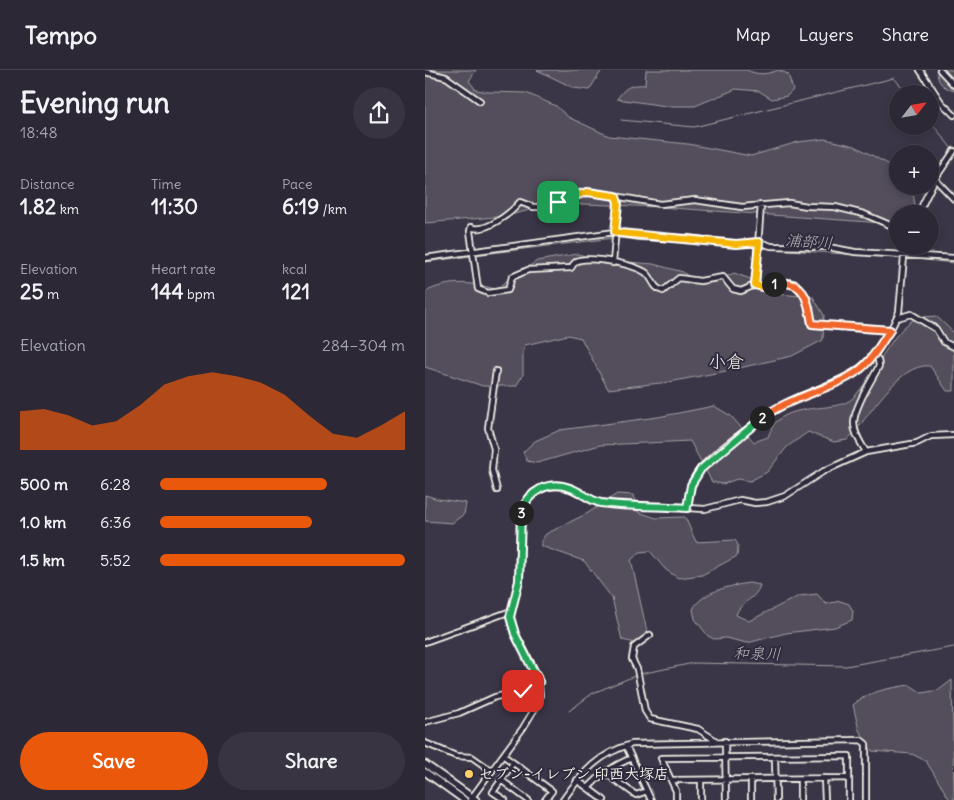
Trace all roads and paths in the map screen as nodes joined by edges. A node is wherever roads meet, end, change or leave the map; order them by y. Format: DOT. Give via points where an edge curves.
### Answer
graph roads {
  1 [pos="920,70"];
  2 [pos="940,70"];
  3 [pos="425,72"];
  4 [pos="954,85"];
  5 [pos="480,101"];
  6 [pos="954,115"];
  7 [pos="954,151"];
  8 [pos="939,174"];
  9 [pos="939,184"];
  10 [pos="616,196"];
  11 [pos="954,199"];
  12 [pos="761,205"];
  13 [pos="889,225"];
  14 [pos="615,232"];
  15 [pos="759,242"];
  16 [pos="473,250"];
  17 [pos="889,253"];
  18 [pos="903,255"];
  19 [pos="916,255"];
  20 [pos="425,258"];
  21 [pos="954,258"];
  22 [pos="613,263"];
  23 [pos="755,285"];
  24 [pos="896,318"];
  25 [pos="890,330"];
  26 [pos="954,347"];
  27 [pos="874,355"];
  28 [pos="496,371"];
  29 [pos="954,435"];
  30 [pos="866,452"];
  31 [pos="497,490"];
  32 [pos="687,508"];
  33 [pos="511,611"];
  34 [pos="650,635"];
  35 [pos="425,642"];
  36 [pos="539,682"];
  37 [pos="425,722"];
  38 [pos="716,741"];
  39 [pos="725,741"];
  40 [pos="425,743"];
  41 [pos="626,746"];
  42 [pos="504,756"];
  43 [pos="775,757"];
  44 [pos="632,758"];
  45 [pos="725,758"];
  46 [pos="513,763"];
  47 [pos="425,764"];
  48 [pos="492,771"];
  49 [pos="425,772"];
  50 [pos="604,772"];
  51 [pos="825,778"];
  52 [pos="849,778"];
  53 [pos="751,779"];
  54 [pos="775,779"];
  55 [pos="800,779"];
  56 [pos="501,780"];
  57 [pos="577,780"];
  58 [pos="671,780"];
  59 [pos="701,780"];
  60 [pos="726,780"];
  61 [pos="588,788"];
  62 [pos="647,791"];
  63 [pos="473,799"];
  64 [pos="464,800"];
  65 [pos="505,800"];
  66 [pos="528,800"];
  67 [pos="545,800"];
  68 [pos="563,800"];
  69 [pos="605,800"];
  70 [pos="651,800"];
  71 [pos="676,800"];
  72 [pos="701,800"];
  73 [pos="726,800"];
  74 [pos="751,800"];
  75 [pos="776,800"];
  76 [pos="800,800"];
  77 [pos="825,800"];
  78 [pos="849,800"];
  79 [pos="866,800"];
  1 -- 6 [label="street" via="941,102"];
  2 -- 4 [label="street"];
  3 -- 5 [label="street" via="446,78"];
  7 -- 8 [label="street"];
  9 -- 11 [label="street"];
  10 -- 12 [label="street" via="660,204 695,200 743,207"];
  10 -- 14 [label="street"];
  10 -- 16 [label="street" via="587,192 539,207 520,202 506,216 482,229 471,227"];
  12 -- 13 [label="street" via="789,203 835,207"];
  12 -- 15 [label="street"];
  14 -- 15 [label="street" via="640,237 736,244"];
  14 -- 16 [label="street"];
  14 -- 22 [label="street"];
  15 -- 17 [label="street" via="771,246"];
  15 -- 23 [label="street"];
  16 -- 20 [label="street"];
  16 -- 22 [label="street" via="478,289 488,293 508,290 512,277 521,272 571,268 580,260"];
  18 -- 24 [label="street"];
  19 -- 21 [label="street"];
  22 -- 23 [label="street" via="629,265 647,273 655,288 663,291 674,280 684,277 700,281 723,277 733,289 741,291"];
  23 -- 25 [label="street" via="796,284 806,298 812,324"];
  24 -- 25 [label="street"];
  24 -- 26 [label="street" via="911,314 936,329 944,342"];
  25 -- 27 [label="street"];
  27 -- 30 [label="street" via="879,366 857,409 854,422 856,435"];
  27 -- 32 [label="street" via="853,374 771,412 710,460 695,476"];
  28 -- 31 [label="street" via="488,428 494,448 493,475"];
  29 -- 30 [label="street" via="931,436 917,444"];
  30 -- 32 [label="street" via="838,464 785,496 767,502 740,500 705,509"];
  32 -- 33 [label="street" via="599,503 570,488 552,485 539,489 527,499 521,514 519,581"];
  33 -- 35 [label="street"];
  33 -- 36 [label="street" via="511,625"];
  34 -- 38 [label="street" via="635,647 632,659 645,712 650,719 698,729"];
  36 -- 37 [label="street" via="523,691 495,697"];
  36 -- 42 [label="street" via="537,705"];
  38 -- 39 [label="street"];
  38 -- 41 [label="street" via="650,742"];
  39 -- 45 [label="street"];
  39 -- 79 [label="street" via="863,740 866,744"];
  40 -- 48 [label="street" via="456,756 472,757"];
  41 -- 44 [label="street"];
  41 -- 57 [label="street" via="603,755"];
  42 -- 46 [label="street"];
  42 -- 48 [label="street"];
  43 -- 45 [label="street"];
  43 -- 52 [label="street" via="849,756"];
  43 -- 54 [label="street"];
  44 -- 50 [label="street"];
  44 -- 62 [label="street"];
  45 -- 58 [label="street" via="661,758"];
  45 -- 60 [label="street"];
  46 -- 56 [label="street"];
  46 -- 67 [label="street" via="552,791"];
  47 -- 63 [label="main road"];
  48 -- 63 [label="street"];
  49 -- 64 [label="main road"];
  50 -- 61 [label="street"];
  50 -- 62 [label="street" via="636,795"];
  51 -- 52 [label="street"];
  51 -- 55 [label="street"];
  51 -- 77 [label="street"];
  52 -- 78 [label="street"];
  53 -- 54 [label="street"];
  53 -- 60 [label="street"];
  53 -- 74 [label="street"];
  54 -- 55 [label="street"];
  54 -- 75 [label="street"];
  55 -- 76 [label="street"];
  56 -- 65 [label="street" via="493,792"];
  56 -- 66 [label="street"];
  57 -- 61 [label="street"];
  57 -- 68 [label="street"];
  58 -- 59 [label="street"];
  58 -- 71 [label="street"];
  59 -- 60 [label="street"];
  59 -- 72 [label="street"];
  60 -- 73 [label="street"];
  61 -- 69 [label="street"];
  62 -- 70 [label="street"];
}
